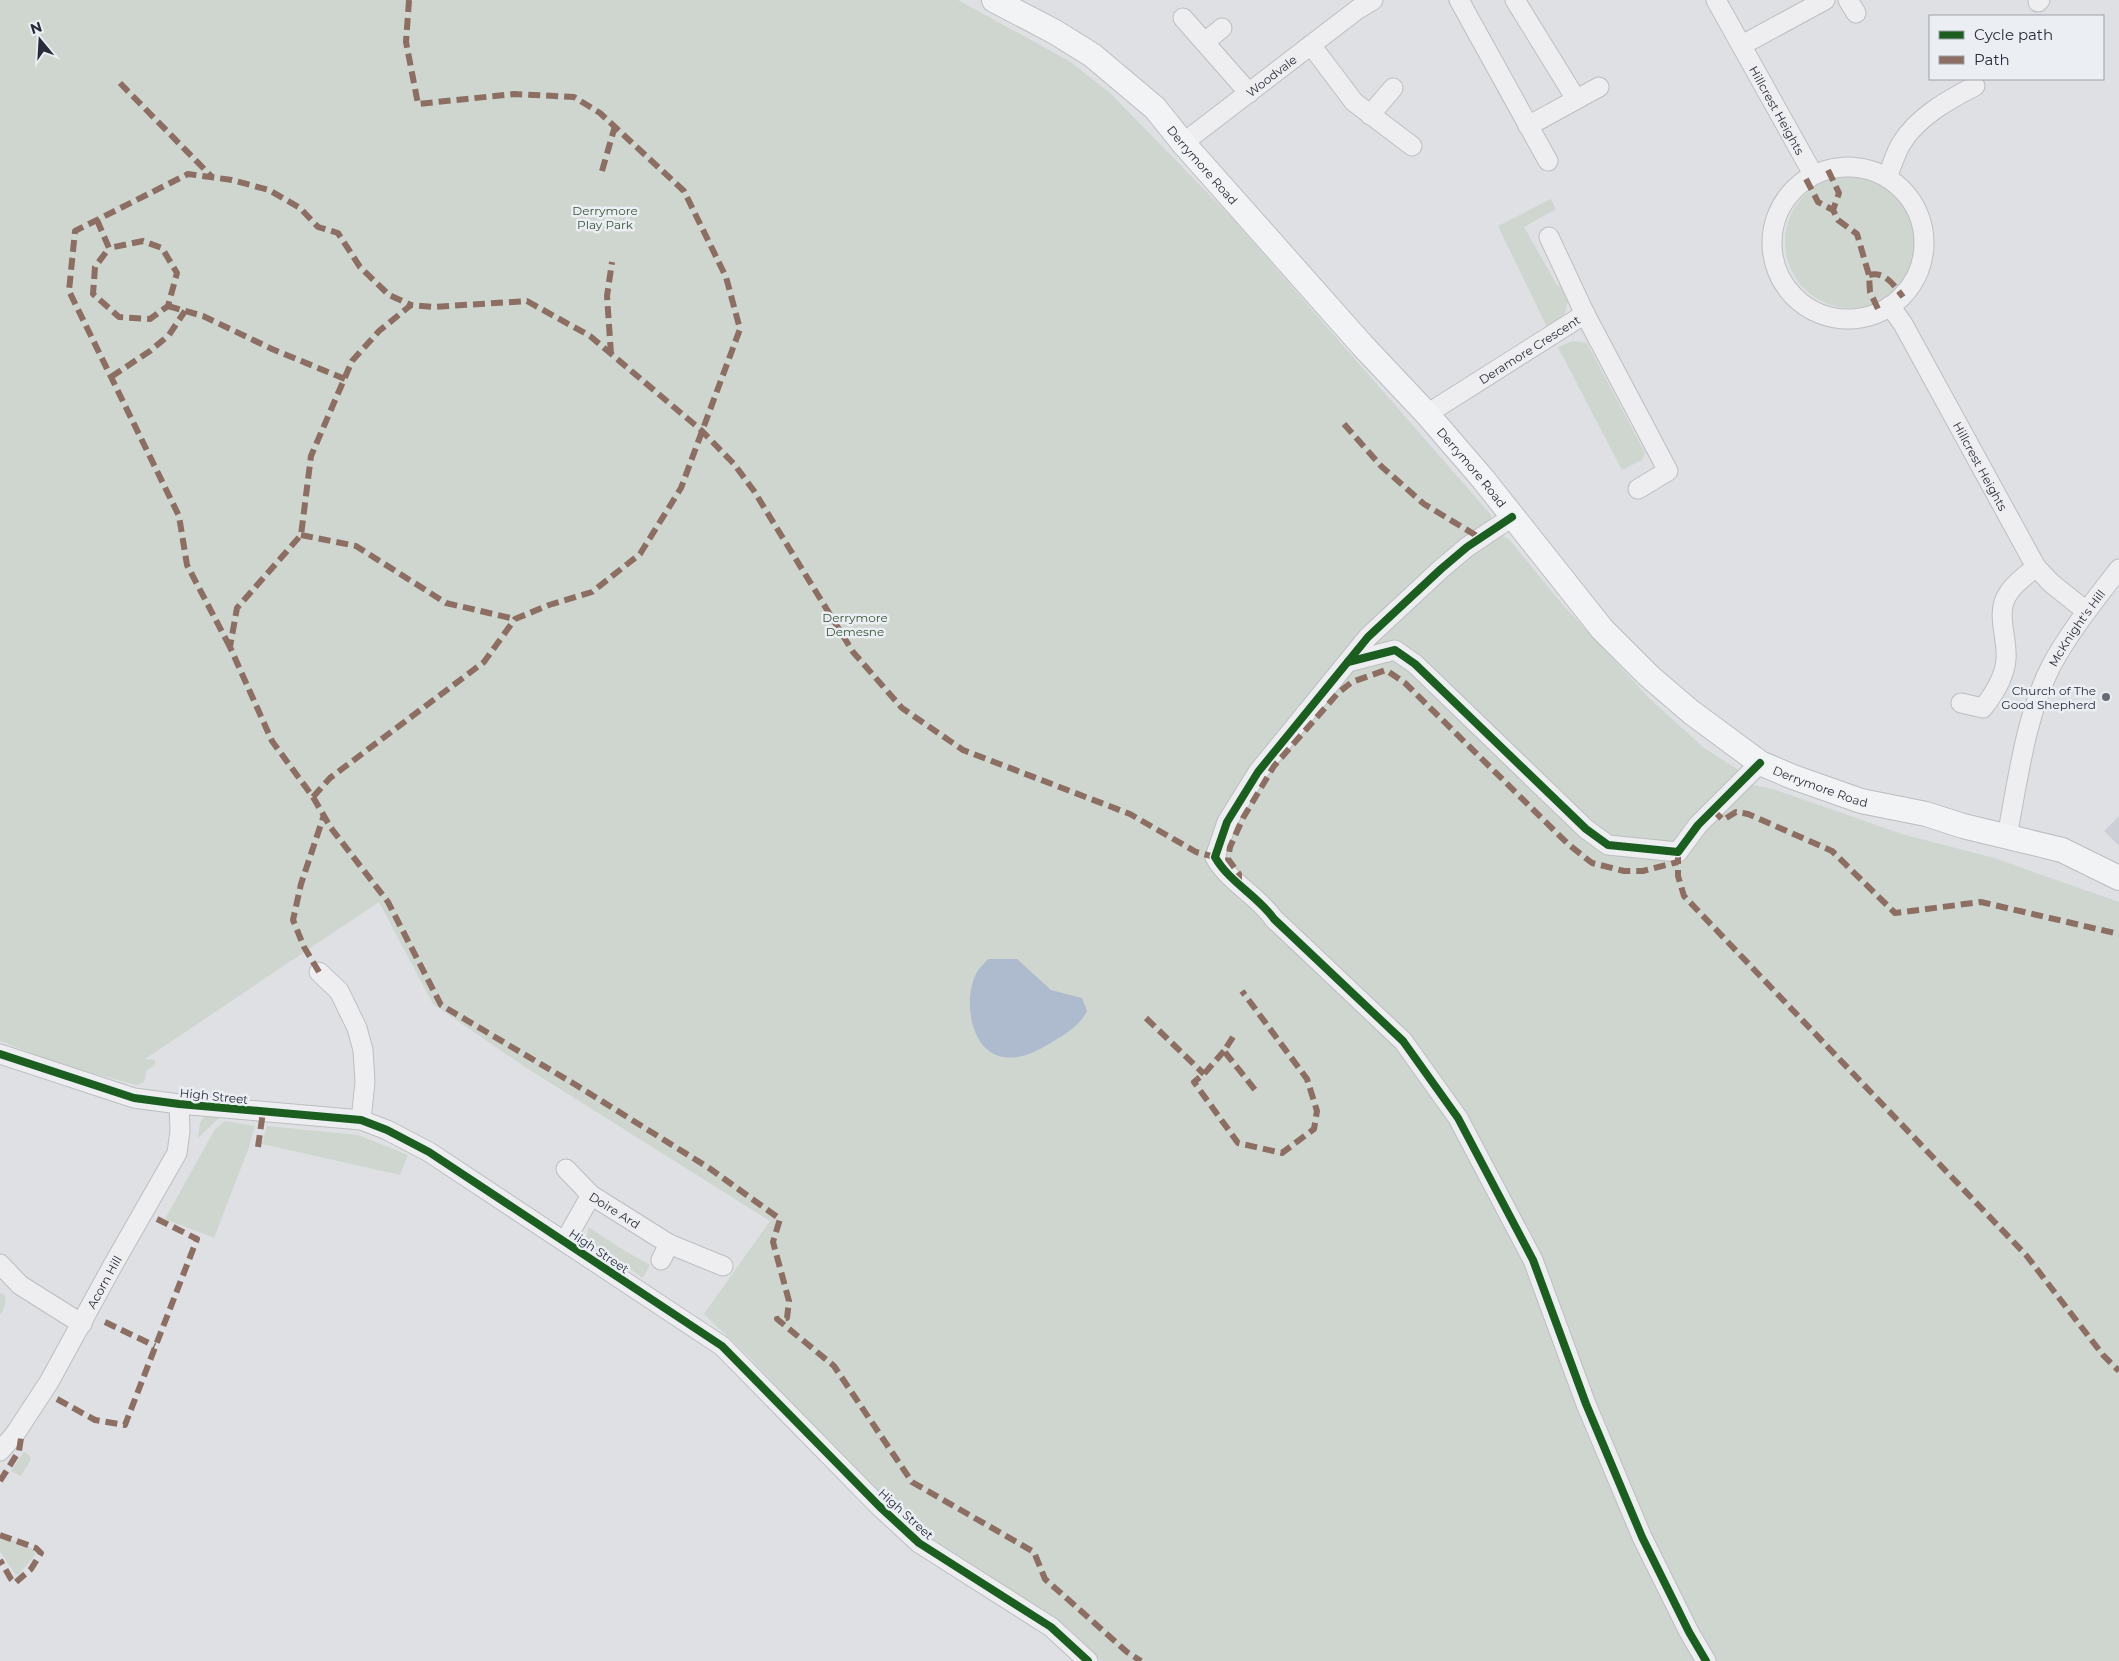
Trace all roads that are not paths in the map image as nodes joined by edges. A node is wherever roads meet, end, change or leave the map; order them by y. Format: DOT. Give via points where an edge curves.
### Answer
graph roads {
  1 [pos="994,0"];
  2 [pos="1459,0"];
  3 [pos="1515,0"];
  4 [pos="1716,0"];
  5 [pos="1825,0"];
  6 [pos="1366,4"];
  7 [pos="1183,18"];
  8 [pos="1222,28"];
  9 [pos="1205,42"];
  10 [pos="1311,45"];
  11 [pos="1742,46"];
  12 [pos="1975,86"];
  13 [pos="1599,87"];
  14 [pos="1392,88"];
  15 [pos="1249,93"];
  16 [pos="1576,99"];
  17 [pos="1370,115"];
  18 [pos="1528,126"];
  19 [pos="1183,143"];
  20 [pos="1412,146"];
  21 [pos="1548,161"];
  22 [pos="1813,174"];
  23 [pos="1887,177"];
  24 [pos="1549,237"];
  25 [pos="1890,306"];
  26 [pos="1585,314"];
  27 [pos="1427,414"];
  28 [pos="1638,489"];
  29 [pos="1512,517"];
  30 [pos="2036,567"];
  31 [pos="2119,570"];
  32 [pos="2086,611"];
  33 [pos="1348,662"];
  34 [pos="1960,703"];
  35 [pos="1760,763"];
  36 [pos="2007,836"];
  37 [pos="2119,878"];
  38 [pos="319,972"];
  39 [pos="0,1054"];
  40 [pos="179,1104"];
  41 [pos="361,1120"];
  42 [pos="566,1169"];
  43 [pos="591,1195"];
  44 [pos="565,1240"];
  45 [pos="0,1264"];
  46 [pos="723,1266"];
  47 [pos="82,1324"];
  48 [pos="0,1451"];
  49 [pos="1088,1661"];
  50 [pos="1706,1661"];
  1 -- 19 [label="main road, Derrymore Road" via="1092,55 1155,108"];
  2 -- 18 [label="street"];
  3 -- 16 [label="street"];
  4 -- 11 [label="street, Hillcrest Heights"];
  5 -- 11 [label="street"];
  6 -- 10 [label="street, Woodvale"];
  7 -- 9 [label="street"];
  8 -- 9 [label="street"];
  9 -- 15 [label="street"];
  10 -- 15 [label="street, Woodvale"];
  10 -- 17 [label="street" via="1354,102"];
  11 -- 22 [label="street, Hillcrest Heights"];
  12 -- 23 [label="street" via="1949,99 1924,118 1901,143"];
  13 -- 16 [label="street"];
  14 -- 17 [label="street"];
  15 -- 19 [label="street, Woodvale"];
  16 -- 18 [label="street"];
  17 -- 20 [label="street"];
  18 -- 21 [label="street"];
  19 -- 27 [label="main road, Derrymore Road"];
  22 -- 23 [label="street" via="1838,166 1863,167"];
  22 -- 25 [label="street" via="1793,189 1778,209 1771,233 1772,258 1781,281 1797,300 1818,313 1842,319 1867,317"];
  23 -- 25 [label="street" via="1907,193 1920,215 1924,240 1921,266 1903,297"];
  24 -- 26 [label="street, Deramore Crescent"];
  25 -- 30 [label="street, Hillcrest Heights"];
  26 -- 27 [label="street, Deramore Crescent"];
  26 -- 28 [label="street" via="1668,471"];
  27 -- 29 [label="main road, Derrymore Road"];
  29 -- 33 [label="street" via="1441,569 1368,638"];
  29 -- 35 [label="main road, Derrymore Road" via="1602,629 1691,712"];
  30 -- 32 [label="street, Hillcrest Heights" via="2051,584"];
  30 -- 34 [label="street" via="2007,594 2002,607 2006,660 1992,698 1983,708"];
  31 -- 32 [label="street, McKnight's Hill"];
  32 -- 36 [label="street, McKnight's Hill" via="2051,667 2033,712"];
  33 -- 35 [label="street" via="1395,650 1415,664 1586,829 1608,845 1678,852 1698,825"];
  33 -- 50 [label="street" via="1258,772 1227,822 1215,857 1274,920 1403,1041 1458,1118 1533,1260 1586,1404 1642,1536"];
  35 -- 36 [label="main road, Derrymore Road" via="1861,801 1926,814"];
  36 -- 37 [label="main road, Derrymore Road" via="2062,850"];
  38 -- 41 [label="street" via="339,991 357,1028 363,1050 365,1082"];
  39 -- 40 [label="street, High Street" via="134,1098"];
  40 -- 41 [label="street, High Street"];
  40 -- 47 [label="street, Acorn Hill" via="177,1153"];
  41 -- 44 [label="street, High Street" via="429,1152"];
  42 -- 43 [label="street"];
  43 -- 44 [label="street, Doire Ard"];
  43 -- 46 [label="street, Doire Ard" via="665,1252"];
  44 -- 49 [label="street, High Street" via="722,1346 919,1543 1051,1627"];
  45 -- 47 [label="street" via="20,1285"];
  47 -- 48 [label="street, Acorn Hill" via="49,1382"];
}
